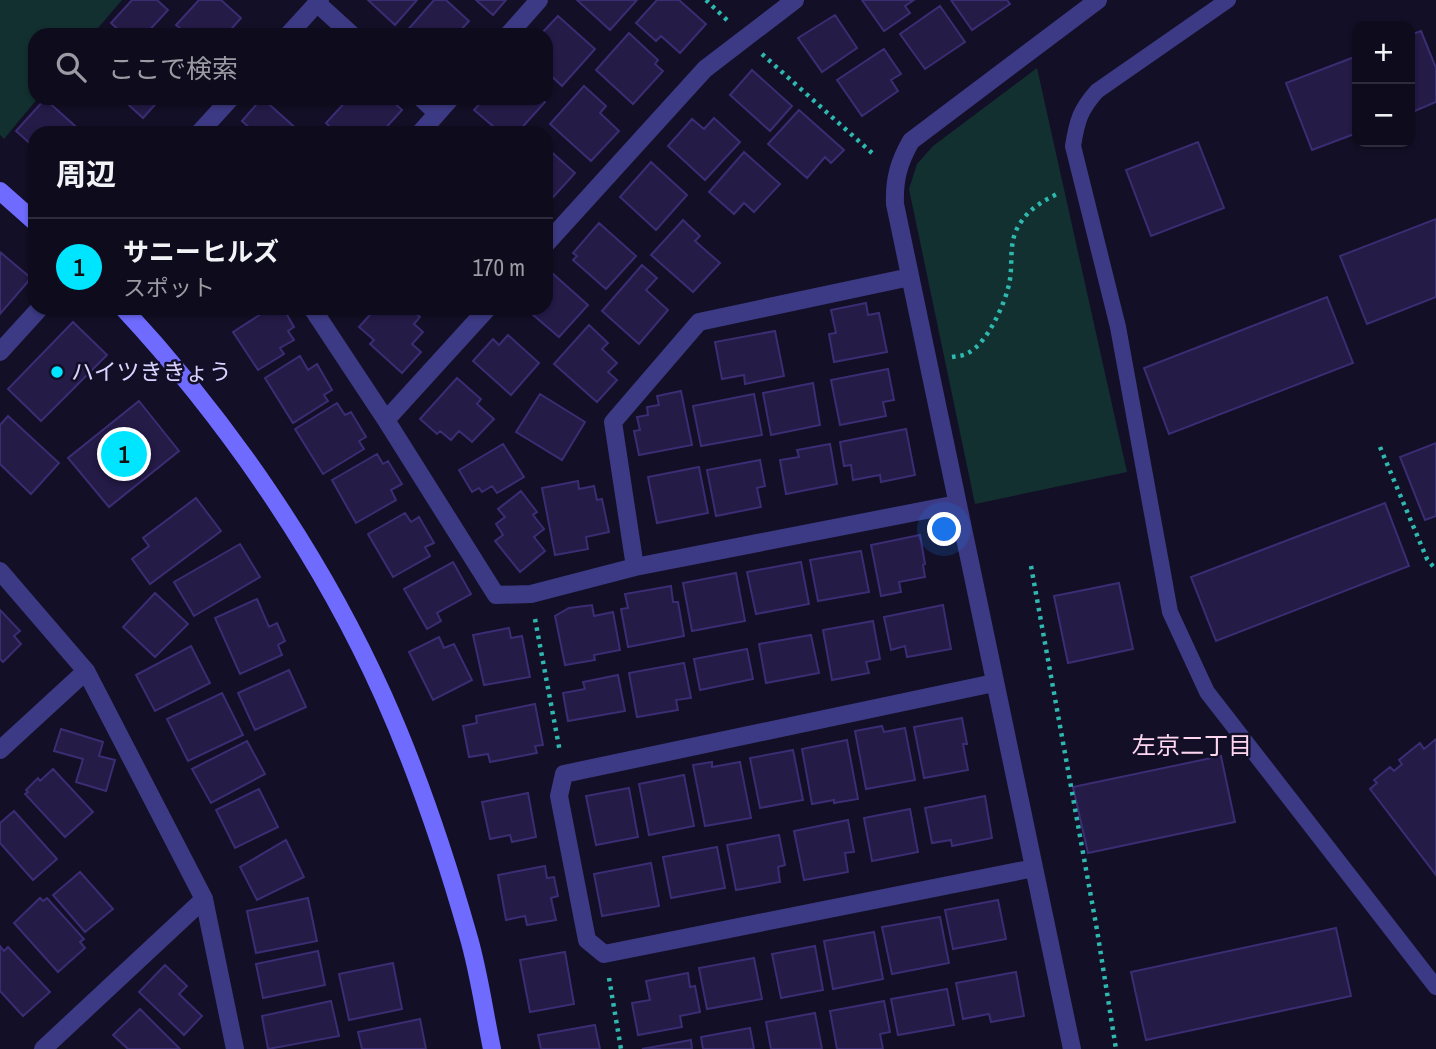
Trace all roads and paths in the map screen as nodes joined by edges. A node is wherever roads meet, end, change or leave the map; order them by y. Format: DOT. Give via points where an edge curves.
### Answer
graph roads {
  1 [pos="539,0"];
  2 [pos="706,0"];
  3 [pos="796,0"];
  4 [pos="1098,0"];
  5 [pos="1228,0"];
  6 [pos="318,2"];
  7 [pos="294,28"];
  8 [pos="345,28"];
  9 [pos="514,28"];
  10 [pos="746,37"];
  11 [pos="224,105"];
  12 [pos="429,105"];
  13 [pos="445,105"];
  14 [pos="438,113"];
  15 [pos="205,126"];
  16 [pos="426,126"];
  17 [pos="872,153"];
  18 [pos="1083,186"];
  19 [pos="0,191"];
  20 [pos="28,216"];
  21 [pos="553,236"];
  22 [pos="910,277"];
  23 [pos="34,315"];
  24 [pos="129,315"];
  25 [pos="317,315"];
  26 [pos="482,315"];
  27 [pos="0,352"];
  28 [pos="927,361"];
  29 [pos="386,420"];
  30 [pos="1380,447"];
  31 [pos="957,504"];
  32 [pos="1031,566"];
  33 [pos="635,567"];
  34 [pos="1436,570"];
  35 [pos="0,571"];
  36 [pos="531,594"];
  37 [pos="86,671"];
  38 [pos="994,683"];
  39 [pos="0,750"];
  40 [pos="564,774"];
  41 [pos="1034,868"];
  42 [pos="204,900"];
  43 [pos="604,954"];
  44 [pos="1436,987"];
  45 [pos="1067,1048"];
  46 [pos="43,1049"];
  47 [pos="235,1049"];
  48 [pos="492,1049"];
  49 [pos="621,1049"];
  50 [pos="1116,1049"];
  1 -- 9 [label="street"];
  2 -- 10 [label="path"];
  3 -- 10 [label="street"];
  4 -- 22 [label="street" via="911,141 894,181"];
  5 -- 18 [label="lane" via="1097,91 1083,106 1073,146"];
  6 -- 7 [label="street"];
  6 -- 8 [label="street"];
  10 -- 17 [label="path"];
  10 -- 21 [label="street" via="705,69"];
  11 -- 15 [label="street"];
  12 -- 14 [label="street"];
  13 -- 14 [label="street"];
  14 -- 16 [label="street"];
  18 -- 28 [label="path" via="1044,200 1020,222 1012,239 1010,280 1001,308 970,353"];
  18 -- 44 [label="lane" via="1118,327 1170,612 1207,691"];
  19 -- 20 [label="street"];
  22 -- 28 [label="street"];
  22 -- 33 [label="street" via="699,322 613,422"];
  23 -- 27 [label="street"];
  24 -- 48 [label="street" via="217,420 279,507 334,598 383,694 428,810 469,937"];
  25 -- 29 [label="street"];
  26 -- 29 [label="street"];
  28 -- 31 [label="street"];
  29 -- 36 [label="street" via="496,595"];
  30 -- 34 [label="path" via="1427,559"];
  31 -- 33 [label="street"];
  31 -- 38 [label="street"];
  32 -- 50 [label="path"];
  33 -- 36 [label="street"];
  35 -- 37 [label="street"];
  36 -- 40 [label="path"];
  37 -- 39 [label="street"];
  37 -- 42 [label="street"];
  38 -- 40 [label="street"];
  38 -- 41 [label="street"];
  40 -- 43 [label="street" via="559,796 587,940"];
  41 -- 43 [label="street"];
  41 -- 45 [label="street"];
  42 -- 46 [label="street"];
  42 -- 47 [label="street"];
  43 -- 49 [label="path"];
}
